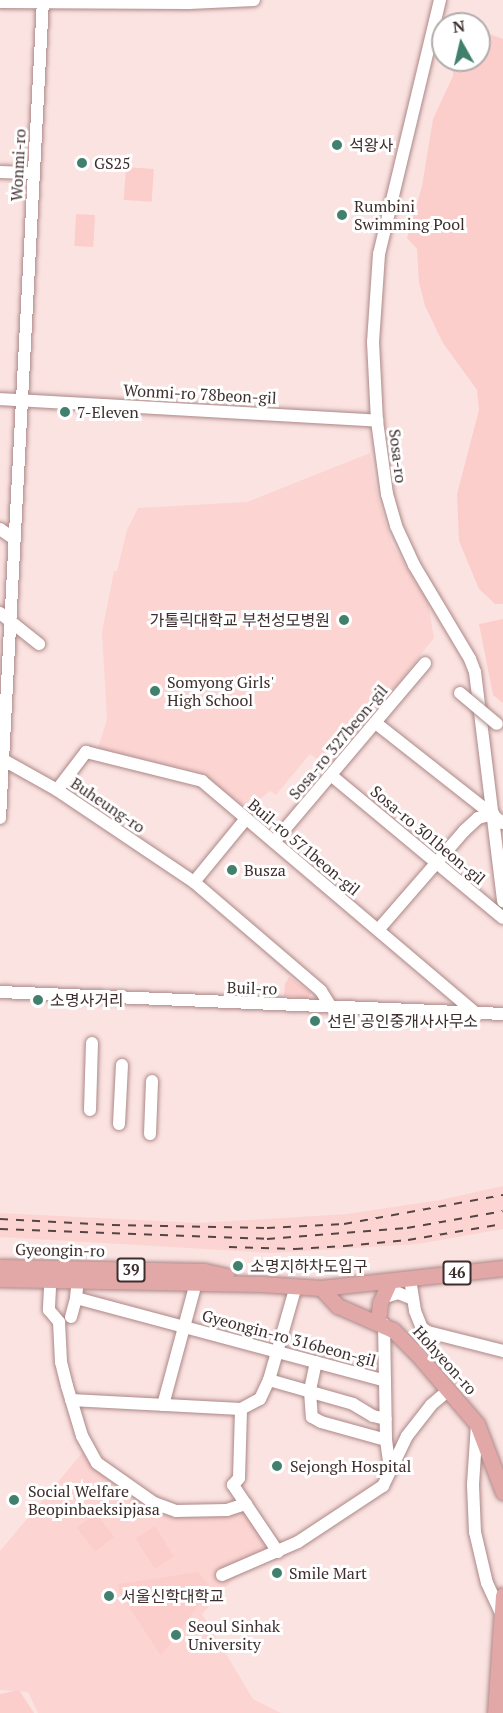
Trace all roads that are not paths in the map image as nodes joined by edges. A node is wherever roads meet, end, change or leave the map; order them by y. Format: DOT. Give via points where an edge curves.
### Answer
graph roads {
  1 [pos="254,0"];
  2 [pos="440,0"];
  3 [pos="0,2"];
  4 [pos="43,2"];
  5 [pos="0,172"];
  6 [pos="34,174"];
  7 [pos="0,399"];
  8 [pos="21,400"];
  9 [pos="377,421"];
  10 [pos="0,529"];
  11 [pos="13,538"];
  12 [pos="4,617"];
  13 [pos="39,644"];
  14 [pos="425,663"];
  15 [pos="460,693"];
  16 [pos="376,724"];
  17 [pos="500,727"];
  18 [pos="1,756"];
  19 [pos="332,776"];
  20 [pos="1,789"];
  21 [pos="57,790"];
  22 [pos="493,814"];
  23 [pos="0,818"];
  24 [pos="245,820"];
  25 [pos="503,823"];
  26 [pos="274,842"];
  27 [pos="437,865"];
  28 [pos="194,882"];
  29 [pos="503,901"];
  30 [pos="503,918"];
  31 [pos="378,930"];
  32 [pos="0,992"];
  33 [pos="331,1007"];
  34 [pos="477,1014"];
  35 [pos="503,1014"];
  36 [pos="92,1042"];
  37 [pos="122,1065"];
  38 [pos="152,1081"];
  39 [pos="90,1110"];
  40 [pos="119,1124"];
  41 [pos="150,1134"];
  42 [pos="0,1267"];
  43 [pos="503,1268"];
  44 [pos="0,1277"];
  45 [pos="236,1279"];
  46 [pos="410,1279"];
  47 [pos="390,1281"];
  48 [pos="261,1284"];
  49 [pos="296,1286"];
  50 [pos="0,1287"];
  51 [pos="50,1288"];
  52 [pos="321,1288"];
  53 [pos="194,1290"];
  54 [pos="76,1293"];
  55 [pos="382,1298"];
  56 [pos="413,1299"];
  57 [pos="71,1317"];
  58 [pos="381,1323"];
  59 [pos="184,1327"];
  60 [pos="277,1351"];
  61 [pos="503,1351"];
  62 [pos="316,1362"];
  63 [pos="269,1380"];
  64 [pos="385,1381"];
  65 [pos="449,1390"];
  66 [pos="310,1391"];
  67 [pos="71,1400"];
  68 [pos="163,1405"];
  69 [pos="241,1409"];
  70 [pos="386,1419"];
  71 [pos="477,1424"];
  72 [pos="386,1440"];
  73 [pos="390,1468"];
  74 [pos="503,1492"];
  75 [pos="246,1504"];
  76 [pos="278,1552"];
  77 [pos="222,1575"];
  78 [pos="503,1595"];
  79 [pos="502,1615"];
  80 [pos="500,1693"];
  81 [pos="495,1713"];
  1 -- 4 [label="street"];
  2 -- 9 [label="street, Sosa-ro" via="379,254 373,342"];
  3 -- 4 [label="street"];
  4 -- 6 [label="street, Wonmi-ro"];
  5 -- 6 [label="street"];
  6 -- 8 [label="street, Wonmi-ro"];
  7 -- 8 [label="street, Wonmi-ro 78beon-gil"];
  8 -- 9 [label="street, Wonmi-ro 78beon-gil"];
  8 -- 11 [label="street, Wonmi-ro"];
  9 -- 22 [label="street, Sosa-ro" via="387,494 396,526 475,672"];
  10 -- 11 [label="street"];
  11 -- 12 [label="street, Wonmi-ro"];
  12 -- 13 [label="street"];
  12 -- 18 [label="street, Wonmi-ro"];
  14 -- 16 [label="street, Sosa-ro 327beon-gil"];
  15 -- 17 [label="street, bridge"];
  16 -- 19 [label="street, Sosa-ro 327beon-gil"];
  16 -- 22 [label="street"];
  18 -- 20 [label="street, Wonmi-ro"];
  18 -- 21 [label="street, Buheung-ro"];
  19 -- 26 [label="street, Sosa-ro 327beon-gil"];
  19 -- 27 [label="street, Sosa-ro 301beon-gil"];
  20 -- 23 [label="street, Wonmi-ro"];
  21 -- 24 [label="street, Buil-ro 571beon-gil" via="86,752 202,781"];
  21 -- 28 [label="street, Buheung-ro"];
  22 -- 25 [label="street"];
  22 -- 27 [label="street" via="478,818"];
  22 -- 29 [label="street, Sosa-ro"];
  24 -- 26 [label="street, Buil-ro 571beon-gil"];
  24 -- 28 [label="street"];
  26 -- 31 [label="street, Buil-ro 571beon-gil"];
  27 -- 30 [label="street, Sosa-ro 301beon-gil"];
  27 -- 31 [label="street"];
  28 -- 33 [label="street, Buheung-ro" via="321,991"];
  31 -- 34 [label="street, Buil-ro 571beon-gil"];
  32 -- 33 [label="street, Buil-ro"];
  33 -- 34 [label="street, Buil-ro"];
  34 -- 35 [label="street, Buil-ro"];
  36 -- 39 [label="street"];
  37 -- 40 [label="street"];
  38 -- 41 [label="street"];
  42 -- 45 [label="main road, Gyeongin-ro / 39" via="204,1272"];
  43 -- 46 [label="main road, Gyeongin-ro / 46"];
  44 -- 45 [label="street"];
  44 -- 48 [label="main road, Gyeongin-ro / 39"];
  45 -- 48 [label="main road, Gyeongin-ro / 39"];
  46 -- 47 [label="main road, Gyeongin-ro / 46"];
  46 -- 56 [label="street"];
  47 -- 52 [label="main road, Gyeongin-ro / 46"];
  47 -- 55 [label="main road"];
  48 -- 49 [label="main road, Gyeongin-ro / 39"];
  48 -- 53 [label="main road, Gyeongin-ro / 39" via="229,1291"];
  49 -- 52 [label="main road, Gyeongin-ro / 39"];
  49 -- 60 [label="street"];
  50 -- 51 [label="main road, Gyeongin-ro / 39"];
  51 -- 54 [label="main road, Gyeongin-ro / 39"];
  51 -- 67 [label="street" via="49,1310 58,1322 61,1362"];
  52 -- 58 [label="main road, Hohyeon-ro" via="338,1306"];
  53 -- 54 [label="main road, Gyeongin-ro / 39"];
  53 -- 59 [label="street, Gyeongin-ro 316beon-gil"];
  54 -- 57 [label="street"];
  54 -- 59 [label="street, Gyeongin-ro"];
  55 -- 56 [label="street" via="398,1293"];
  55 -- 58 [label="main road"];
  56 -- 61 [label="street" via="418,1320 428,1332"];
  58 -- 64 [label="street"];
  58 -- 65 [label="main road, Hohyeon-ro" via="418,1355"];
  59 -- 60 [label="street, Gyeongin-ro 316beon-gil"];
  59 -- 68 [label="street, Gyeongin-ro 316beon-gil"];
  60 -- 62 [label="street, Gyeongin-ro 316beon-gil"];
  60 -- 63 [label="street"];
  62 -- 64 [label="street, Gyeongin-ro 316beon-gil"];
  62 -- 66 [label="street"];
  63 -- 66 [label="street"];
  63 -- 69 [label="street" via="260,1400"];
  64 -- 70 [label="street"];
  65 -- 71 [label="main road, Hohyeon-ro"];
  65 -- 73 [label="street" via="419,1418"];
  66 -- 70 [label="street"];
  66 -- 72 [label="street" via="312,1417"];
  67 -- 68 [label="street"];
  67 -- 75 [label="street" via="82,1436 97,1463 154,1503 176,1511 202,1512"];
  68 -- 69 [label="street"];
  69 -- 75 [label="street" via="239,1478 233,1485"];
  70 -- 72 [label="street"];
  71 -- 74 [label="main road, Hohyeon-ro"];
  71 -- 79 [label="street" via="475,1532 487,1583"];
  72 -- 73 [label="street"];
  73 -- 76 [label="street" via="383,1486 366,1499"];
  75 -- 76 [label="street"];
  76 -- 77 [label="street"];
  78 -- 79 [label="main road"];
  79 -- 80 [label="main road"];
  80 -- 81 [label="main road"];
}
